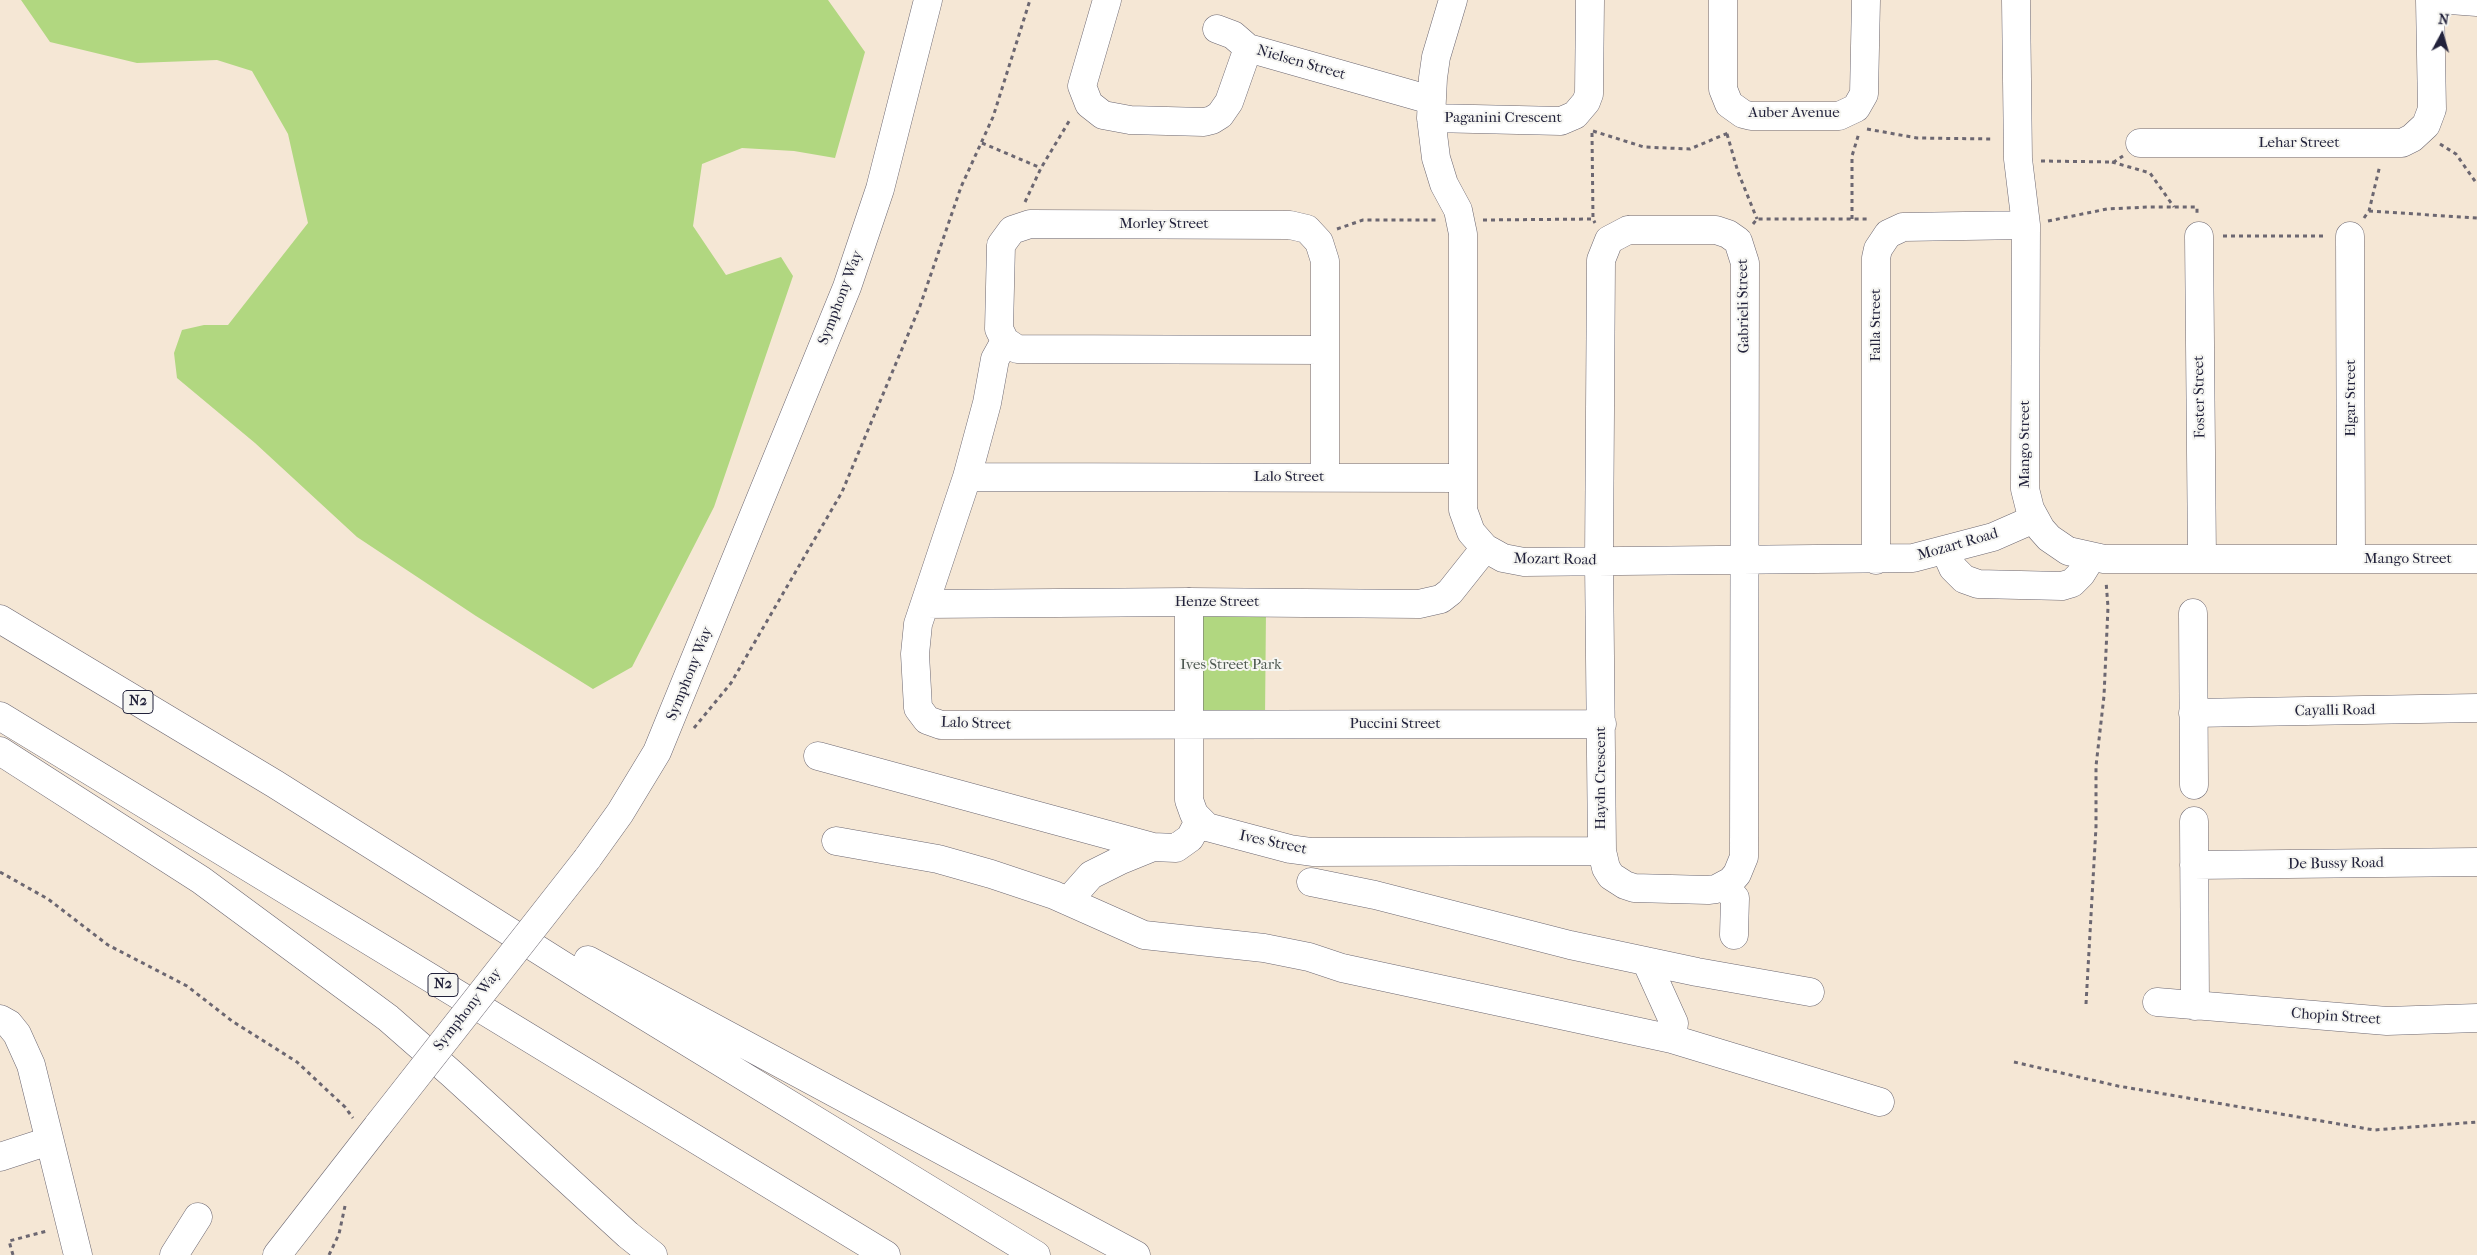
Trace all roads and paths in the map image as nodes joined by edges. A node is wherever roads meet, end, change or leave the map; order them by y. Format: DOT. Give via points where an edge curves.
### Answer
graph roads {
  1 [pos="928,0"];
  2 [pos="1030,0"];
  3 [pos="1107,0"];
  4 [pos="1453,0"];
  5 [pos="1590,0"];
  6 [pos="1723,0"];
  7 [pos="1866,0"];
  8 [pos="2016,0"];
  9 [pos="2430,0"];
  10 [pos="2450,0"];
  11 [pos="2477,2"];
  12 [pos="1217,29"];
  13 [pos="1248,48"];
  14 [pos="1084,96"];
  15 [pos="1431,109"];
  16 [pos="1751,116"];
  17 [pos="2420,132"];
  18 [pos="1727,134"];
  19 [pos="982,143"];
  20 [pos="2140,143"];
  21 [pos="2385,143"];
  22 [pos="2017,149"];
  23 [pos="2111,162"];
  24 [pos="1041,168"];
  25 [pos="2477,184"];
  26 [pos="2174,207"];
  27 [pos="2369,211"];
  28 [pos="2477,218"];
  29 [pos="1757,219"];
  30 [pos="1852,219"];
  31 [pos="1593,220"];
  32 [pos="2026,225"];
  33 [pos="1012,230"];
  34 [pos="1888,234"];
  35 [pos="2199,236"];
  36 [pos="2350,236"];
  37 [pos="1738,241"];
  38 [pos="1005,341"];
  39 [pos="1325,350"];
  40 [pos="1325,476"];
  41 [pos="967,477"];
  42 [pos="1462,478"];
  43 [pos="2034,519"];
  44 [pos="1485,548"];
  45 [pos="1945,550"];
  46 [pos="2097,558"];
  47 [pos="2202,559"];
  48 [pos="2351,559"];
  49 [pos="2477,559"];
  50 [pos="1745,560"];
  51 [pos="1876,560"];
  52 [pos="1599,561"];
  53 [pos="1189,602"];
  54 [pos="925,604"];
  55 [pos="2193,612"];
  56 [pos="0,619"];
  57 [pos="2477,708"];
  58 [pos="2193,713"];
  59 [pos="0,716"];
  60 [pos="1602,724"];
  61 [pos="1189,725"];
  62 [pos="692,731"];
  63 [pos="0,751"];
  64 [pos="818,756"];
  65 [pos="275,784"];
  66 [pos="2194,785"];
  67 [pos="1199,821"];
  68 [pos="2194,821"];
  69 [pos="836,840"];
  70 [pos="1153,848"];
  71 [pos="1374,851"];
  72 [pos="1602,851"];
  73 [pos="2477,862"];
  74 [pos="2194,866"];
  75 [pos="0,872"];
  76 [pos="1311,882"];
  77 [pos="1724,886"];
  78 [pos="1375,895"];
  79 [pos="1068,901"];
  80 [pos="1734,935"];
  81 [pos="1646,961"];
  82 [pos="1810,992"];
  83 [pos="2157,1002"];
  84 [pos="2086,1004"];
  85 [pos="2195,1006"];
  86 [pos="0,1018"];
  87 [pos="2477,1018"];
  88 [pos="1672,1039"];
  89 [pos="2014,1062"];
  90 [pos="1880,1102"];
  91 [pos="366,1121"];
  92 [pos="2477,1122"];
  93 [pos="49,1141"];
  94 [pos="0,1157"];
  95 [pos="344,1203"];
  96 [pos="198,1217"];
  97 [pos="70,1224"];
  98 [pos="636,1245"];
  99 [pos="13,1255"];
  100 [pos="78,1255"];
  101 [pos="174,1255"];
  102 [pos="277,1255"];
  103 [pos="329,1255"];
  104 [pos="652,1255"];
  105 [pos="886,1255"];
  106 [pos="1036,1255"];
  107 [pos="1136,1255"];
  1 -- 91 [label="main road, Symphony Way, bridge" via="880,190 847,287 657,752 587,859"];
  2 -- 19 [label="path"];
  3 -- 14 [label="main road" via="1082,81"];
  4 -- 15 [label="main road, Mozart Road" via="1436,57"];
  5 -- 15 [label="main road, Paganini Crescent" via="1589,94 1575,114 1561,121"];
  6 -- 16 [label="main road, Auber Avenue" via="1723,89 1729,104"];
  7 -- 16 [label="main road, Auber Avenue" via="1866,86 1856,108 1840,116"];
  8 -- 22 [label="main road, Mango Street"];
  9 -- 17 [label="main road" via="2433,100 2430,117"];
  10 -- 11 [label="main road"];
  12 -- 13 [label="main road" via="1233,35"];
  13 -- 14 [label="main road, Nielsen Street" via="1229,102 1212,120 1130,120 1103,115"];
  13 -- 15 [label="main road, Nielsen Street"];
  14 -- 24 [label="path"];
  15 -- 42 [label="main road, Mozart Road" via="1436,158 1444,184 1458,210 1463,234"];
  16 -- 18 [label="path"];
  17 -- 21 [label="main road, Lehar Street" via="2402,143"];
  17 -- 25 [label="path" via="2456,154"];
  18 -- 29 [label="path"];
  18 -- 31 [label="path" via="1690,149 1644,148 1592,130"];
  19 -- 24 [label="path"];
  19 -- 62 [label="path" via="961,187 920,306 842,492 731,682"];
  20 -- 21 [label="main road, Lehar Street"];
  20 -- 23 [label="path"];
  21 -- 27 [label="path"];
  22 -- 23 [label="path"];
  22 -- 30 [label="path" via="1860,128 1852,156"];
  22 -- 32 [label="main road, Mango Street"];
  23 -- 26 [label="path" via="2150,173"];
  24 -- 33 [label="path"];
  26 -- 32 [label="path" via="2107,209"];
  26 -- 35 [label="path" via="2196,207"];
  27 -- 28 [label="path"];
  27 -- 36 [label="path"];
  29 -- 30 [label="path"];
  29 -- 37 [label="path"];
  30 -- 34 [label="path" via="1869,219"];
  32 -- 34 [label="main road" via="1911,226"];
  32 -- 43 [label="main road, Mango Street" via="2024,489"];
  33 -- 38 [label="main road" via="1004,239 1000,252 999,322"];
  33 -- 39 [label="main road, Morley Street" via="1030,224 1299,226 1316,237 1324,254"];
  34 -- 51 [label="main road, Falla Street" via="1876,258"];
  35 -- 36 [label="path"];
  35 -- 47 [label="main road, Foster Street"];
  36 -- 48 [label="main road, Elgar Street"];
  37 -- 50 [label="main road, Gabrieli Street" via="1745,263"];
  37 -- 52 [label="main road, Gabrieli Street" via="1716,230 1628,230 1615,236 1602,253"];
  38 -- 39 [label="main road" via="1024,350"];
  38 -- 41 [label="main road, Lalo Street" via="995,359 988,403"];
  39 -- 40 [label="main road, Morley Street"];
  40 -- 41 [label="main road, Lalo Street"];
  40 -- 42 [label="main road, Lalo Street"];
  41 -- 54 [label="main road, Lalo Street"];
  42 -- 44 [label="main road, Mozart Road" via="1466,521"];
  43 -- 45 [label="main road, Mozart Road" via="1993,537"];
  43 -- 46 [label="main road, Mango Street" via="2058,545 2068,551"];
  44 -- 52 [label="main road, Mozart Road" via="1513,561"];
  44 -- 53 [label="main road, Henze Street" via="1450,592 1419,604"];
  45 -- 46 [label="main road" via="1953,568 1964,579 1978,584 2062,586 2072,583"];
  45 -- 51 [label="main road, Mozart Road" via="1913,558"];
  46 -- 47 [label="main road, Mango Street"];
  46 -- 84 [label="path" via="2108,607 2104,696 2096,766"];
  47 -- 48 [label="main road, Mango Street"];
  48 -- 49 [label="main road, Mango Street"];
  50 -- 51 [label="main road, Mozart Road"];
  50 -- 52 [label="main road, Mozart Road"];
  50 -- 77 [label="main road" via="1744,857 1737,874"];
  52 -- 60 [label="main road, Haydn Crescent"];
  53 -- 54 [label="main road, Henze Street"];
  53 -- 61 [label="main road"];
  54 -- 61 [label="main road, Lalo Street" via="918,624 915,654 916,701 922,714 934,723 948,726"];
  55 -- 58 [label="main road"];
  56 -- 65 [label="main road, N2"];
  57 -- 58 [label="main road, Cayalli Road"];
  58 -- 66 [label="main road"];
  59 -- 105 [label="main road, N2"];
  60 -- 61 [label="main road, Puccini Street"];
  60 -- 72 [label="main road, Haydn Crescent"];
  61 -- 67 [label="main road" via="1190,800"];
  63 -- 98 [label="main road" via="201,880 366,1002 452,1074"];
  64 -- 70 [label="main road"];
  65 -- 106 [label="main road, N2" via="591,983"];
  65 -- 107 [label="main road" via="433,870 611,974"];
  67 -- 70 [label="main road" via="1190,838 1176,848"];
  67 -- 71 [label="main road, Ives Street" via="1216,831 1312,852"];
  68 -- 74 [label="main road"];
  69 -- 79 [label="main road" via="938,859"];
  70 -- 79 [label="main road" via="1091,875"];
  71 -- 72 [label="main road, Ives Street"];
  71 -- 78 [label="main road"];
  72 -- 77 [label="main road, Haydn Crescent" via="1606,868 1625,886 1708,890"];
  73 -- 74 [label="main road, De Bussy Road"];
  74 -- 85 [label="main road"];
  75 -- 91 [label="path" via="48,899 108,945 187,986 232,1021 297,1062 344,1107"];
  76 -- 78 [label="main road"];
  77 -- 80 [label="main road" via="1735,898"];
  78 -- 81 [label="main road"];
  79 -- 88 [label="main road" via="1144,935 1264,948 1342,968"];
  81 -- 82 [label="main road"];
  81 -- 88 [label="main road" via="1674,1023"];
  83 -- 85 [label="main road, Chopin Street"];
  85 -- 87 [label="main road, Chopin Street" via="2387,1021"];
  86 -- 93 [label="main road" via="17,1034 31,1065"];
  88 -- 90 [label="main road"];
  89 -- 92 [label="path" via="2118,1086 2374,1130"];
  91 -- 102 [label="main road, Symphony Way"];
  93 -- 94 [label="main road"];
  93 -- 97 [label="main road"];
  95 -- 103 [label="path" via="346,1208 339,1234"];
  96 -- 101 [label="main road"];
  97 -- 99 [label="path" via="9,1241"];
  97 -- 100 [label="main road"];
  98 -- 104 [label="main road"];
}
